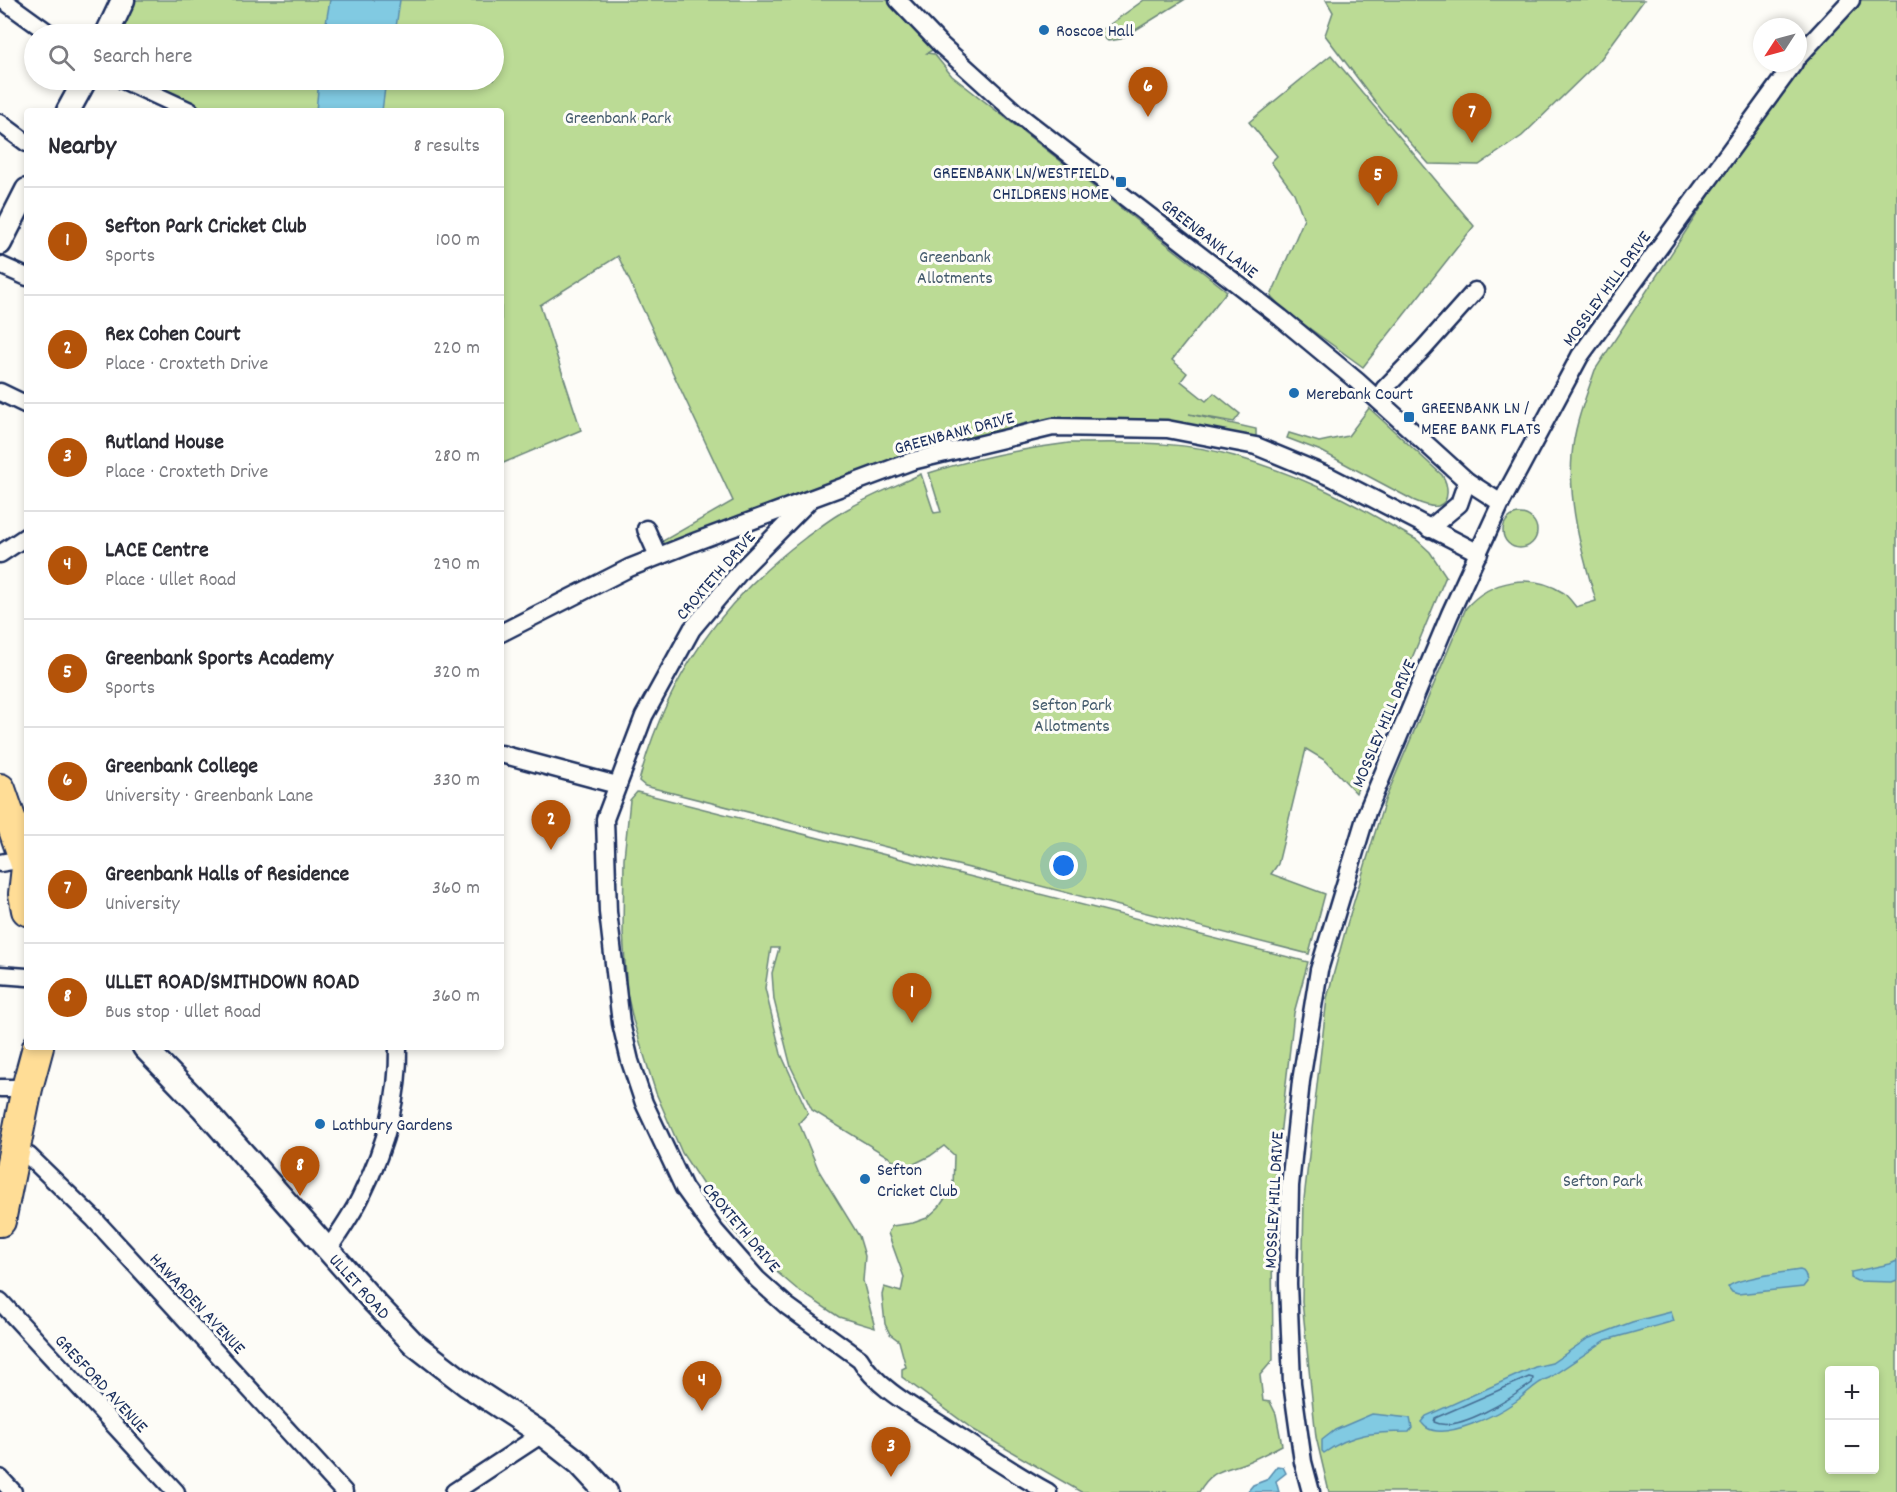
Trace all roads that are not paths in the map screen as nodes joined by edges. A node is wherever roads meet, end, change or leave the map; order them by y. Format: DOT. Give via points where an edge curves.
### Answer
graph roads {
  1 [pos="3,0"];
  2 [pos="123,0"];
  3 [pos="898,0"];
  4 [pos="1851,0"];
  5 [pos="36,24"];
  6 [pos="112,24"];
  7 [pos="1807,47"];
  8 [pos="1787,72"];
  9 [pos="80,90"];
  10 [pos="145,90"];
  11 [pos="70,108"];
  12 [pos="184,108"];
  13 [pos="0,123"];
  14 [pos="24,141"];
  15 [pos="24,196"];
  16 [pos="0,243"];
  17 [pos="0,265"];
  18 [pos="24,276"];
  19 [pos="1475,291"];
  20 [pos="1384,389"];
  21 [pos="0,392"];
  22 [pos="24,404"];
  23 [pos="1467,481"];
  24 [pos="811,499"];
  25 [pos="1502,503"];
  26 [pos="646,529"];
  27 [pos="1430,529"];
  28 [pos="24,538"];
  29 [pos="1479,553"];
  30 [pos="0,554"];
  31 [pos="658,556"];
  32 [pos="504,631"];
  33 [pos="504,755"];
  34 [pos="617,785"];
  35 [pos="0,789"];
  36 [pos="19,864"];
  37 [pos="24,894"];
  38 [pos="0,975"];
  39 [pos="24,977"];
  40 [pos="36,1050"];
  41 [pos="147,1050"];
  42 [pos="398,1050"];
  43 [pos="13,1088"];
  44 [pos="15,1151"];
  45 [pos="2,1203"];
  46 [pos="328,1250"];
  47 [pos="0,1301"];
  48 [pos="542,1434"];
  49 [pos="0,1478"];
  50 [pos="13,1492"];
  51 [pos="176,1492"];
  52 [pos="344,1492"];
  53 [pos="454,1492"];
  54 [pos="606,1492"];
  55 [pos="1048,1492"];
  56 [pos="1311,1492"];
  1 -- 5 [label="street"];
  2 -- 6 [label="main road"];
  3 -- 23 [label="street, GREENBANK LANE" via="1015,112 1287,323"];
  4 -- 7 [label="street"];
  8 -- 25 [label="street, MOSSLEY HILL DRIVE" via="1580,356"];
  9 -- 11 [label="main road"];
  10 -- 12 [label="street"];
  13 -- 14 [label="street"];
  15 -- 16 [label="main road"];
  17 -- 18 [label="street"];
  19 -- 20 [label="street"];
  21 -- 22 [label="street"];
  23 -- 25 [label="street, GREENBANK LANE"];
  23 -- 27 [label="street" via="1459,504"];
  24 -- 27 [label="street, GREENBANK DRIVE" via="912,461 1053,427 1167,429 1256,446 1331,477"];
  24 -- 31 [label="street, GREENBANK DRIVE"];
  24 -- 34 [label="street, CROXTETH DRIVE" via="744,567 692,629 644,716"];
  25 -- 29 [label="street, MOSSLEY HILL DRIVE"];
  26 -- 31 [label="street"];
  27 -- 29 [label="street, GREENBANK DRIVE"];
  28 -- 30 [label="street"];
  29 -- 56 [label="street, MOSSLEY HILL DRIVE" via="1366,812 1319,970 1301,1081 1290,1186 1288,1284 1292,1383"];
  31 -- 32 [label="street, GREENBANK DRIVE"];
  33 -- 34 [label="street"];
  34 -- 55 [label="street, CROXTETH DRIVE" via="605,819 608,912 621,1023 644,1103 684,1188 715,1231 787,1306 860,1359 867,1372 905,1401"];
  35 -- 36 [label="highway"];
  36 -- 37 [label="highway"];
  38 -- 39 [label="street"];
  40 -- 43 [label="highway"];
  41 -- 46 [label="main road, ULLET ROAD"];
  42 -- 46 [label="street" via="391,1120 378,1158 362,1196"];
  43 -- 44 [label="highway"];
  44 -- 45 [label="highway"];
  44 -- 52 [label="street, HAWARDEN AVENUE" via="29,1156 94,1219"];
  46 -- 48 [label="main road, ULLET ROAD" via="414,1344 467,1385"];
  47 -- 51 [label="street, GRESFORD AVENUE"];
  48 -- 53 [label="street"];
  48 -- 54 [label="main road, ULLET ROAD" via="579,1463"];
  49 -- 50 [label="street"];
}
